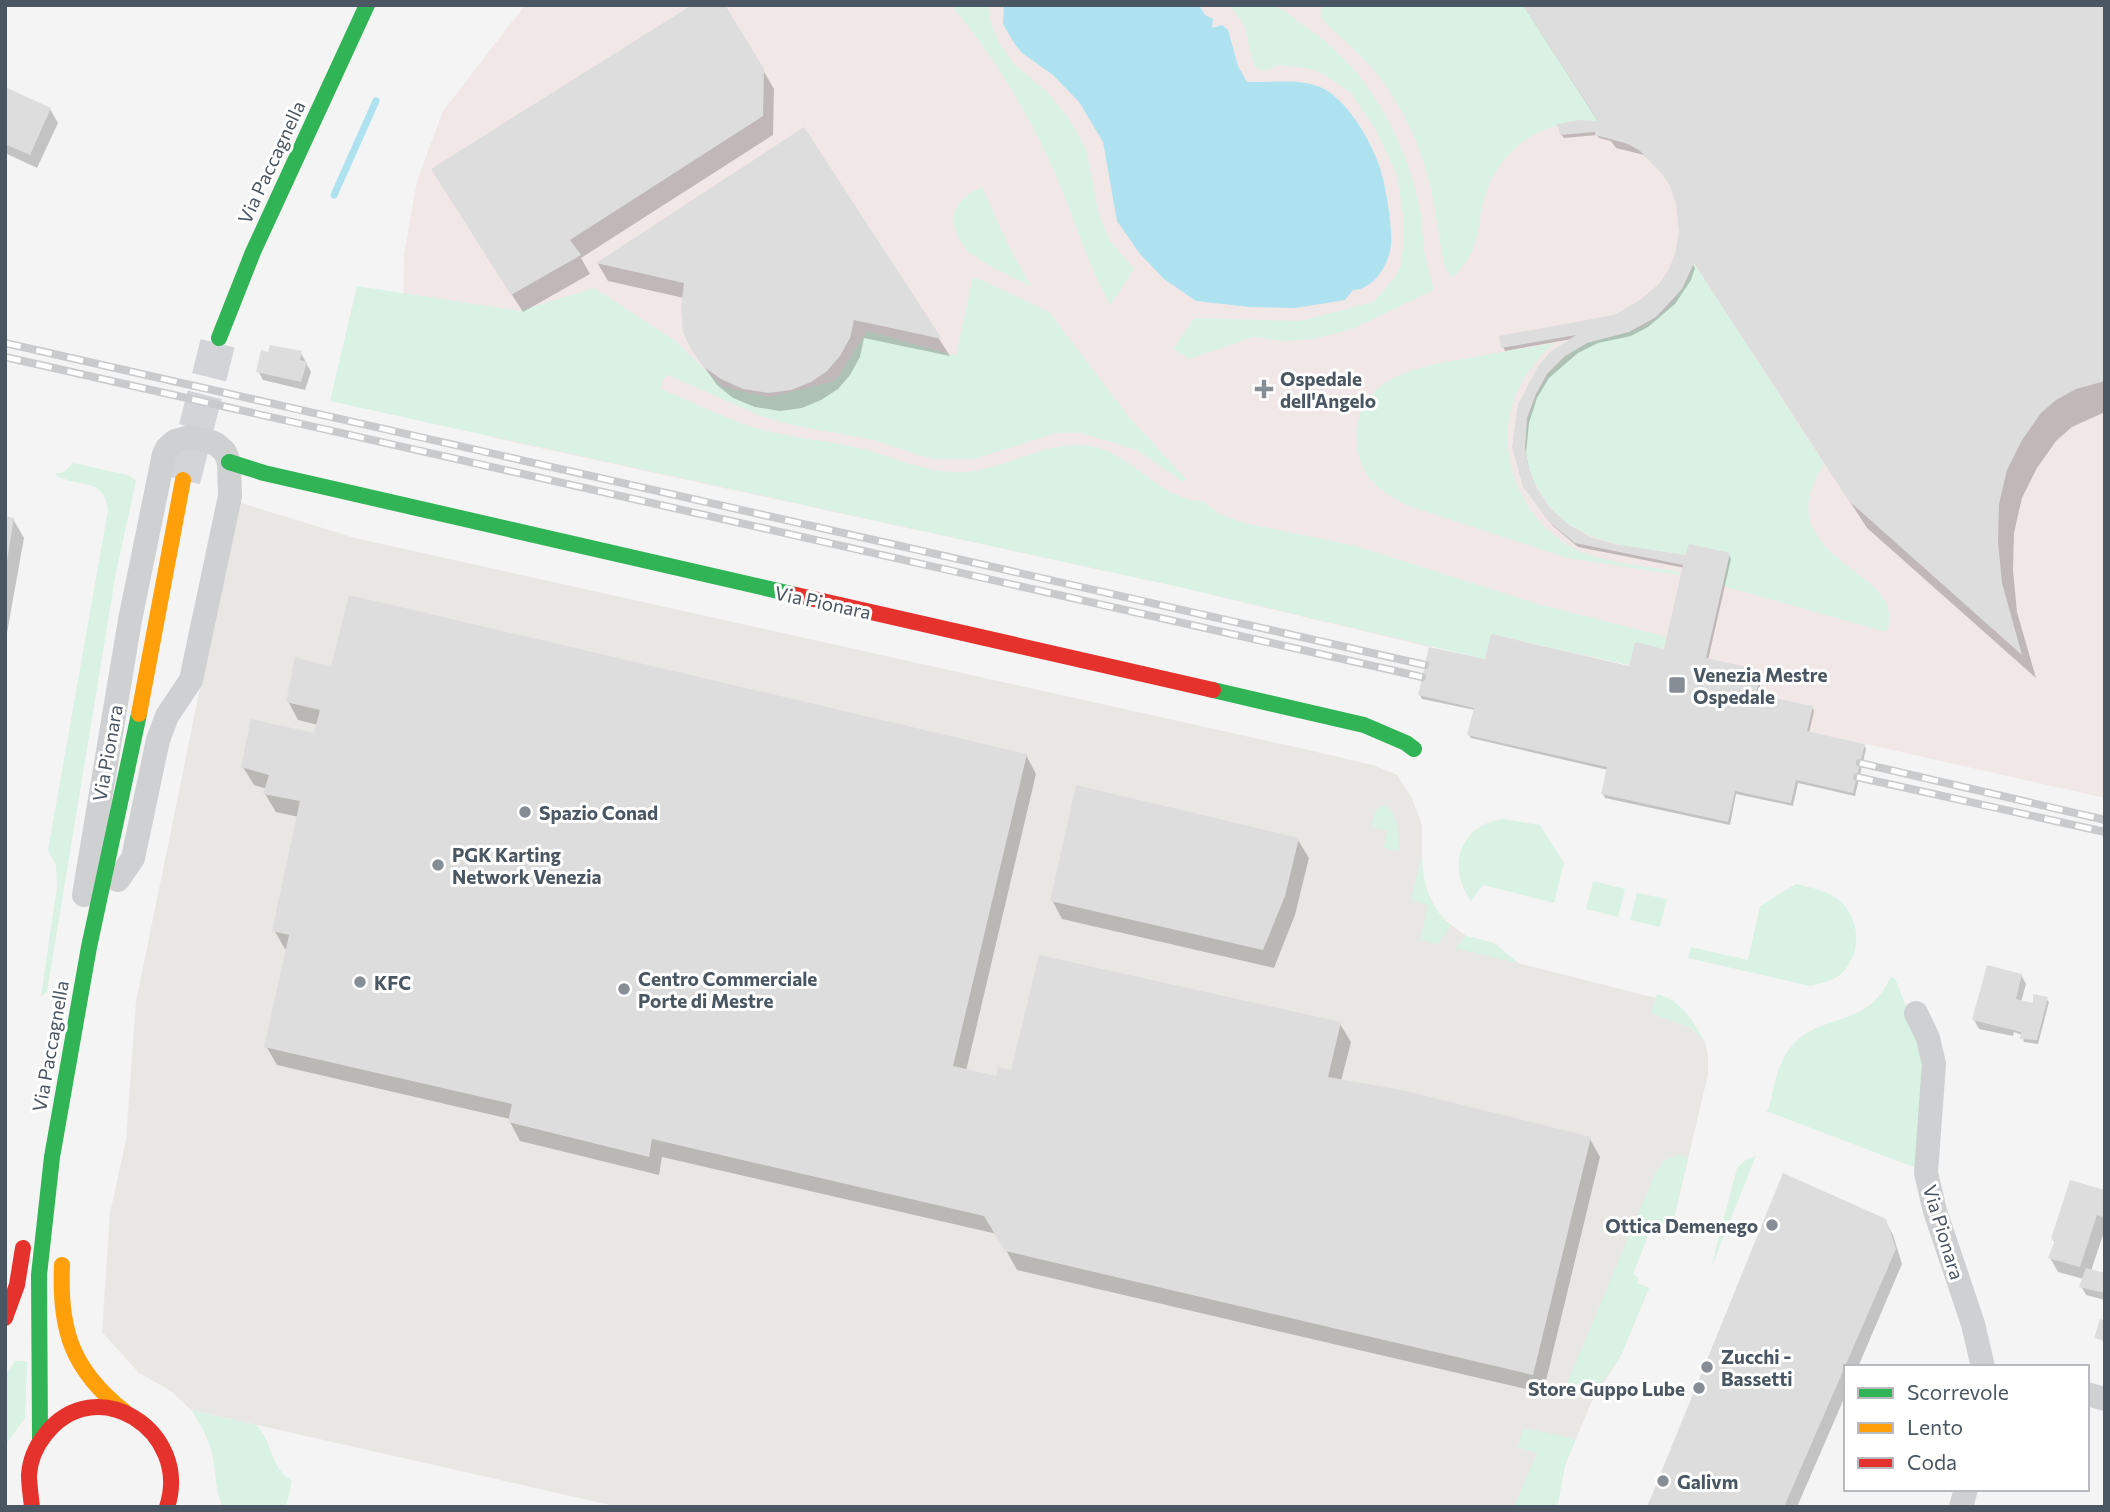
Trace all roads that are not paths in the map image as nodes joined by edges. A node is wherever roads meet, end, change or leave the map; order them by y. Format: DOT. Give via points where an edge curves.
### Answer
graph roads {
  1 [pos="367,5"];
  2 [pos="219,338"];
  3 [pos="229,462"];
  4 [pos="183,480"];
  5 [pos="150,666"];
  6 [pos="1414,749"];
  7 [pos="118,880"];
  8 [pos="103,963"];
  9 [pos="1916,1013"];
  10 [pos="91,1027"];
  11 [pos="61,1137"];
  12 [pos="32,1188"];
  13 [pos="26,1228"];
  14 [pos="63,1249"];
  15 [pos="5,1318"];
  16 [pos="1989,1365"];
  17 [pos="124,1411"];
  18 [pos="40,1438"];
  19 [pos="172,1488"];
  20 [pos="32,1507"];
  21 [pos="167,1507"];
  22 [pos="176,1507"];
  1 -- 2 [label="street, Via Paccagnella" via="253,252"];
  3 -- 6 [label="street, Via Pionara" via="1364,725"];
  3 -- 7 [label="street" via="230,496 191,680 167,716 158,740 132,858"];
  3 -- 11 [label="street, Via Pionara" via="216,444 196,438 175,441 164,454 130,620 52,1097"];
  4 -- 5 [label="street, Via Paccagnella"];
  5 -- 7 [label="street, Via Paccagnella"];
  5 -- 11 [label="street, Via Paccagnella" via="89,947"];
  7 -- 8 [label="street, Via Paccagnella"];
  9 -- 16 [label="street, Via Pionara" via="1934,1064 1926,1173"];
  10 -- 11 [label="street, Via Paccagnella"];
  11 -- 12 [label="street"];
  11 -- 18 [label="street, Via Paccagnella" via="39,1286"];
  13 -- 15 [label="street" via="17,1285"];
  14 -- 17 [label="street" via="61,1303 67,1342 89,1380"];
  17 -- 18 [label="street" via="86,1408 52,1424"];
  17 -- 19 [label="street" via="145,1423 161,1441 172,1471"];
  18 -- 20 [label="street" via="25,1456"];
  19 -- 21 [label="street"];
  19 -- 22 [label="street"];
}
